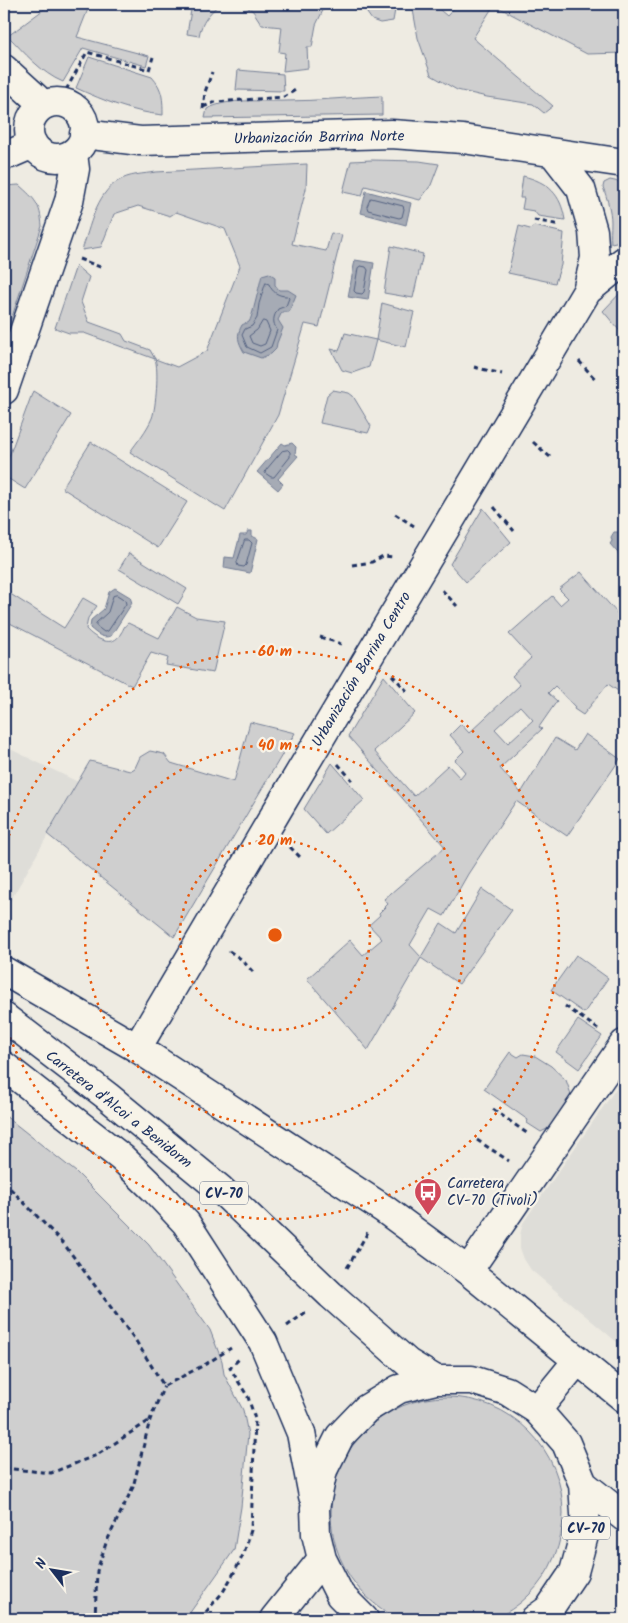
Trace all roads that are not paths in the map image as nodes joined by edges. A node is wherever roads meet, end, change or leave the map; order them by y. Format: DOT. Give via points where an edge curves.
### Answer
graph roads {
  1 [pos="4,68"];
  2 [pos="50,104"];
  3 [pos="33,144"];
  4 [pos="78,144"];
  5 [pos="554,153"];
  6 [pos="4,154"];
  7 [pos="624,163"];
  8 [pos="624,261"];
  9 [pos="587,292"];
  10 [pos="4,390"];
  11 [pos="4,971"];
  12 [pos="4,1017"];
  13 [pos="623,1046"];
  14 [pos="137,1048"];
  15 [pos="4,1066"];
  16 [pos="468,1271"];
  17 [pos="577,1361"];
  18 [pos="436,1380"];
  19 [pos="624,1398"];
  20 [pos="537,1410"];
  21 [pos="583,1484"];
  22 [pos="315,1508"];
  23 [pos="624,1517"];
  24 [pos="322,1559"];
  25 [pos="274,1619"];
  26 [pos="364,1619"];
  27 [pos="535,1619"];
  1 -- 2 [label="street" via="36,98"];
  2 -- 3 [label="street" via="30,121 29,138"];
  2 -- 4 [label="street" via="74,108 84,122"];
  3 -- 4 [label="street" via="39,153 56,159"];
  3 -- 6 [label="street"];
  4 -- 5 [label="street, Urbanización Barrina Norte" via="390,134 463,139"];
  4 -- 10 [label="street" via="69,200"];
  5 -- 7 [label="street"];
  5 -- 9 [label="street, Urbanización Barrina Centro" via="581,189 593,231 595,258"];
  8 -- 9 [label="street, Urbanización Barrina Centro"];
  9 -- 14 [label="street, Urbanización Barrina Centro"];
  11 -- 14 [label="street"];
  12 -- 18 [label="street, Carretera d'Alcoi a Benidorm / CV-70" via="220,1189 408,1363"];
  13 -- 16 [label="street"];
  14 -- 16 [label="street" via="384,1209"];
  15 -- 22 [label="street, CV-70" via="122,1158 186,1223 264,1342 301,1433"];
  16 -- 17 [label="street"];
  17 -- 19 [label="street"];
  17 -- 20 [label="street"];
  18 -- 20 [label="street, CV-70" via="472,1380 507,1390"];
  18 -- 22 [label="street, CV-70" via="399,1389 366,1409 340,1436 323,1470"];
  20 -- 21 [label="street, CV-70" via="566,1443"];
  21 -- 23 [label="street, CV-70"];
  21 -- 27 [label="street, CV-70" via="586,1528 574,1572 549,1609"];
  22 -- 24 [label="street, CV-70" via="316,1534"];
  24 -- 25 [label="street"];
  24 -- 26 [label="street, CV-70" via="340,1595"];
}
